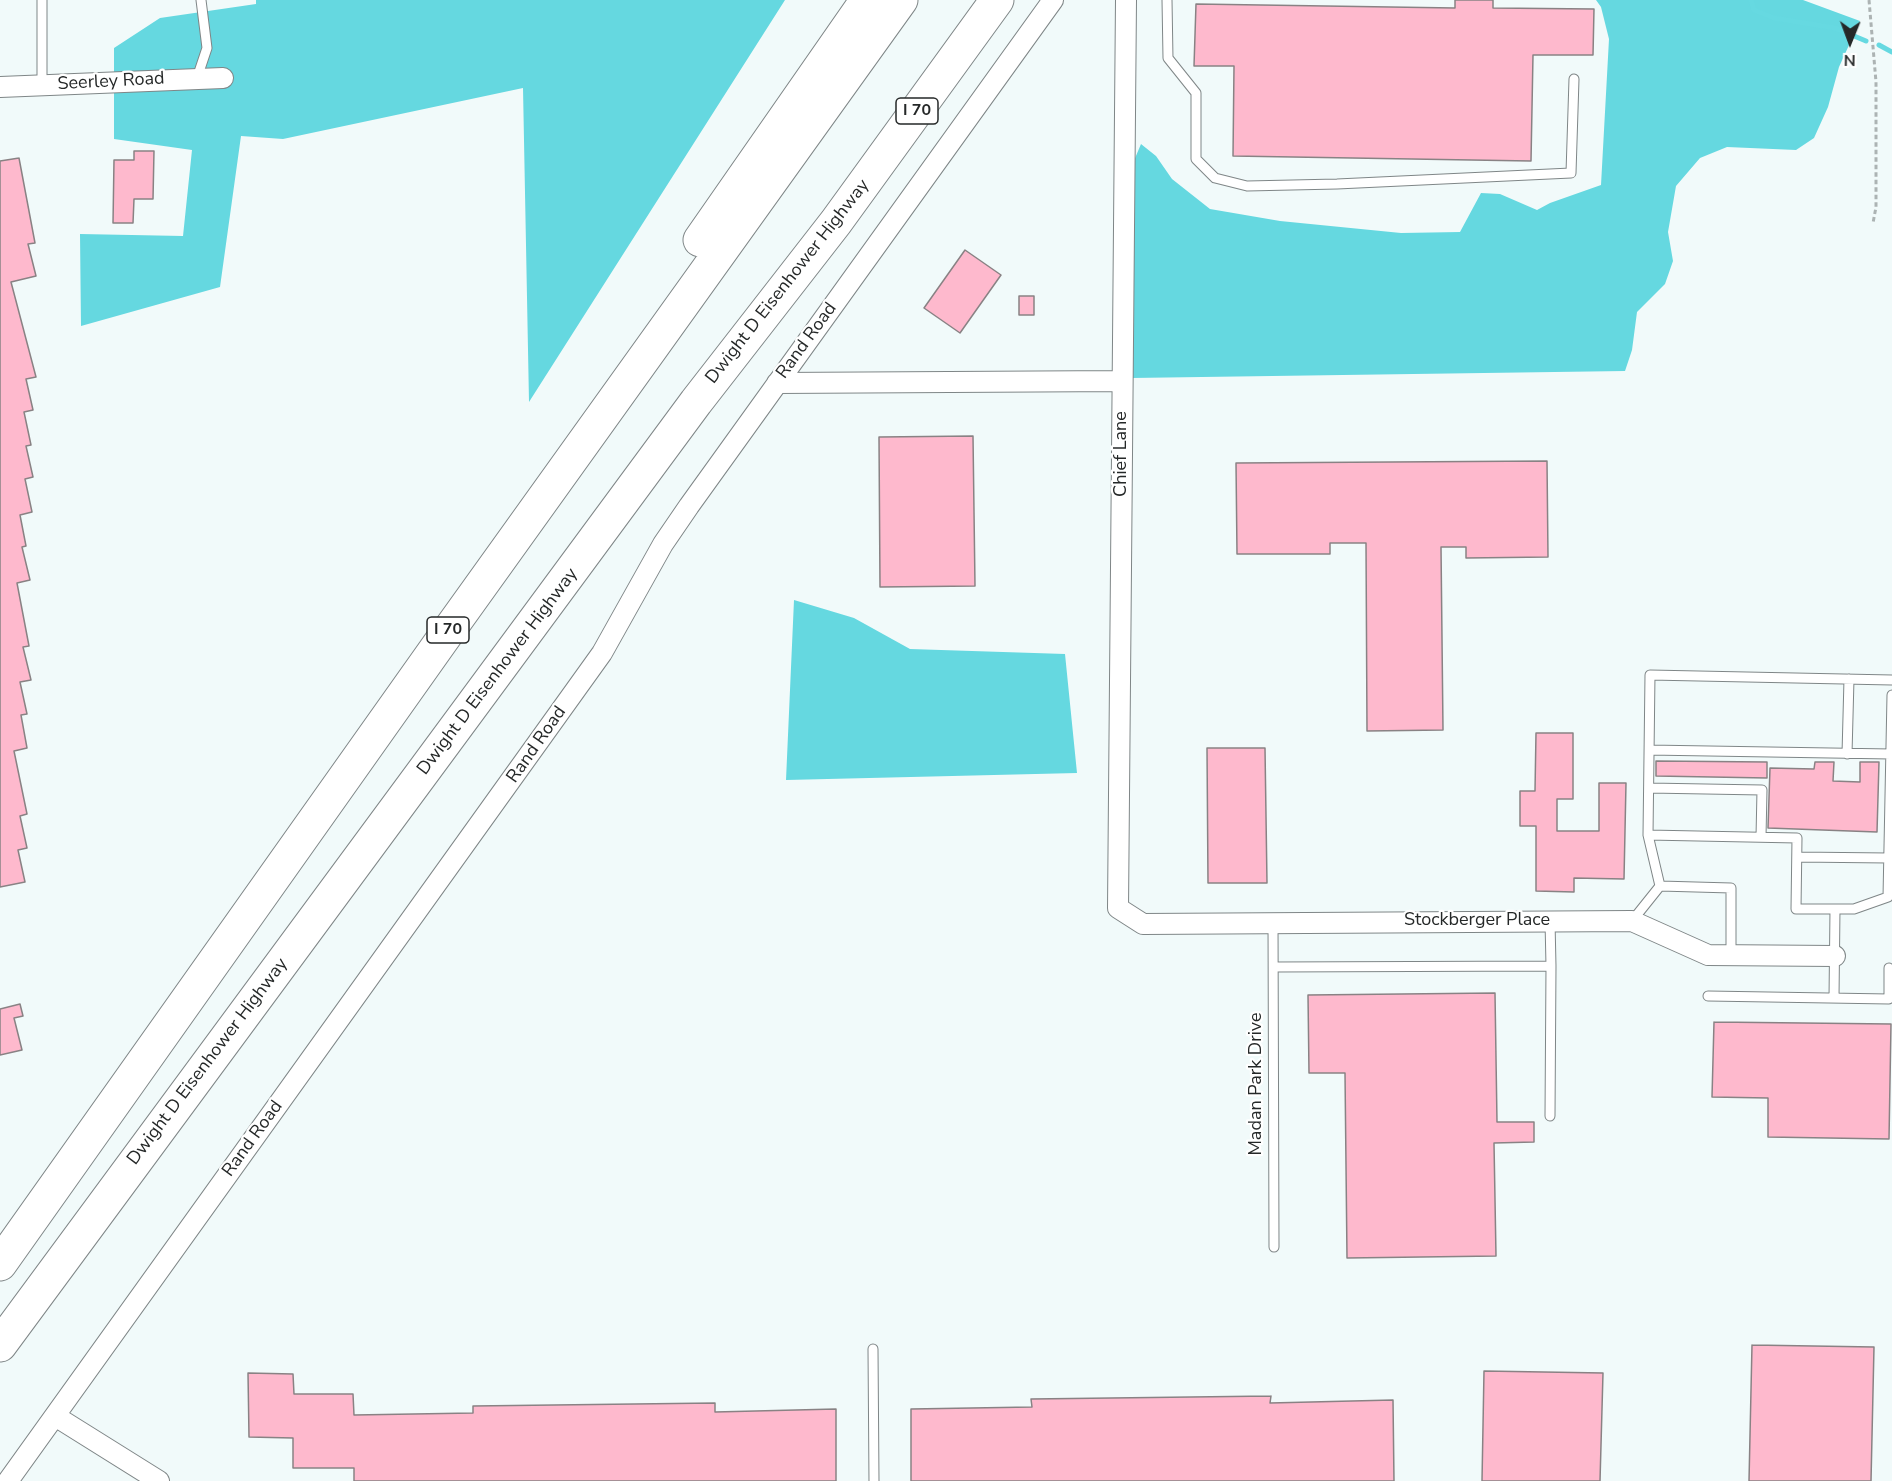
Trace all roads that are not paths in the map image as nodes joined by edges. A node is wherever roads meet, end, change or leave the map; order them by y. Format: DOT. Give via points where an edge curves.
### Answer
graph roads {
  1 [pos="42,0"];
  2 [pos="201,0"];
  3 [pos="867,0"];
  4 [pos="901,0"];
  5 [pos="997,0"];
  6 [pos="1053,0"];
  7 [pos="1126,0"];
  8 [pos="1167,0"];
  9 [pos="197,78"];
  10 [pos="222,78"];
  11 [pos="1574,79"];
  12 [pos="42,85"];
  13 [pos="0,87"];
  14 [pos="1122,381"];
  15 [pos="777,383"];
  16 [pos="452,626"];
  17 [pos="1849,679"];
  18 [pos="1892,680"];
  19 [pos="1892,695"];
  20 [pos="1649,750"];
  21 [pos="1847,754"];
  22 [pos="1891,754"];
  23 [pos="1649,788"];
  24 [pos="1648,835"];
  25 [pos="1761,837"];
  26 [pos="1797,857"];
  27 [pos="1888,858"];
  28 [pos="1660,886"];
  29 [pos="1118,908"];
  30 [pos="1835,909"];
  31 [pos="1551,920"];
  32 [pos="1273,921"];
  33 [pos="1632,921"];
  34 [pos="1731,955"];
  35 [pos="1834,956"];
  36 [pos="1551,966"];
  37 [pos="1274,967"];
  38 [pos="1889,968"];
  39 [pos="1708,996"];
  40 [pos="1834,998"];
  41 [pos="1550,1116"];
  42 [pos="1274,1247"];
  43 [pos="0,1264"];
  44 [pos="0,1345"];
  45 [pos="873,1349"];
  46 [pos="55,1416"];
  47 [pos="8,1481"];
  48 [pos="159,1481"];
  49 [pos="874,1481"];
  1 -- 12 [label="lane"];
  2 -- 9 [label="lane" via="207,48"];
  3 -- 16 [label="highway" via="609,372"];
  4 -- 16 [label="highway, I 70"];
  5 -- 44 [label="highway, Dwight D Eisenhower Highway / I 70"];
  6 -- 15 [label="street, Rand Road"];
  7 -- 14 [label="street, Chief Lane"];
  8 -- 11 [label="lane" via="1168,58 1196,93 1196,159 1215,178 1247,186 1571,173"];
  9 -- 10 [label="street, Seerley Road"];
  9 -- 12 [label="street, Seerley Road"];
  12 -- 13 [label="street, Seerley Road"];
  14 -- 15 [label="street"];
  14 -- 29 [label="street, Chief Lane"];
  15 -- 46 [label="street, Rand Road" via="670,535 602,653"];
  16 -- 43 [label="highway, I 70"];
  17 -- 18 [label="lane"];
  17 -- 20 [label="lane" via="1650,675"];
  17 -- 21 [label="lane"];
  19 -- 22 [label="lane"];
  20 -- 21 [label="lane"];
  20 -- 23 [label="lane"];
  21 -- 22 [label="lane"];
  22 -- 27 [label="lane"];
  23 -- 24 [label="lane"];
  23 -- 25 [label="lane" via="1762,790"];
  24 -- 25 [label="lane"];
  24 -- 28 [label="lane"];
  25 -- 26 [label="lane" via="1797,838"];
  26 -- 27 [label="lane"];
  26 -- 30 [label="lane" via="1796,909"];
  27 -- 30 [label="lane" via="1888,897 1854,909"];
  28 -- 33 [label="lane"];
  28 -- 34 [label="lane" via="1731,888"];
  29 -- 32 [label="street, Stockberger Place" via="1143,924"];
  30 -- 35 [label="lane"];
  31 -- 32 [label="street, Stockberger Place"];
  31 -- 33 [label="street, Stockberger Place"];
  31 -- 36 [label="lane"];
  32 -- 37 [label="lane, Madan Park Drive"];
  33 -- 34 [label="street, Stockberger Place" via="1708,955"];
  34 -- 35 [label="street, Stockberger Place"];
  35 -- 40 [label="lane"];
  36 -- 37 [label="lane"];
  36 -- 41 [label="lane"];
  37 -- 42 [label="lane, Madan Park Drive"];
  38 -- 40 [label="lane" via="1889,999"];
  39 -- 40 [label="lane"];
  45 -- 49 [label="lane"];
  46 -- 47 [label="street, Rand Road"];
  46 -- 48 [label="street"];
}
